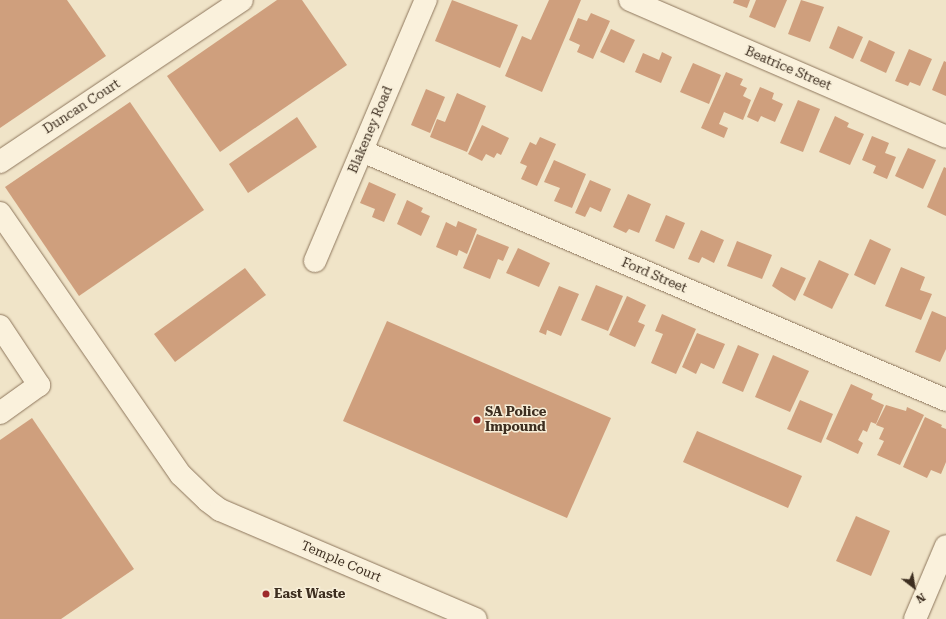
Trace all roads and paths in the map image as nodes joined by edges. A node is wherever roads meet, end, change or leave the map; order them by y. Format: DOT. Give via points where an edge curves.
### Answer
graph roads {
  1 [pos="242,0"];
  2 [pos="426,0"];
  3 [pos="630,0"];
  4 [pos="946,137"];
  5 [pos="362,151"];
  6 [pos="0,162"];
  7 [pos="0,214"];
  8 [pos="315,260"];
  9 [pos="0,326"];
  10 [pos="946,400"];
  11 [pos="0,413"];
  12 [pos="946,546"];
  13 [pos="476,619"];
  14 [pos="915,619"];
  1 -- 6 [label="street, Duncan Court"];
  2 -- 5 [label="street, Blakeney Road"];
  3 -- 4 [label="street, Beatrice Street"];
  5 -- 8 [label="street, Blakeney Road"];
  5 -- 10 [label="street, Ford Street"];
  7 -- 13 [label="street, Temple Court" via="181,475 208,501 220,510"];
  9 -- 11 [label="street" via="39,385"];
  12 -- 14 [label="street"];
}
